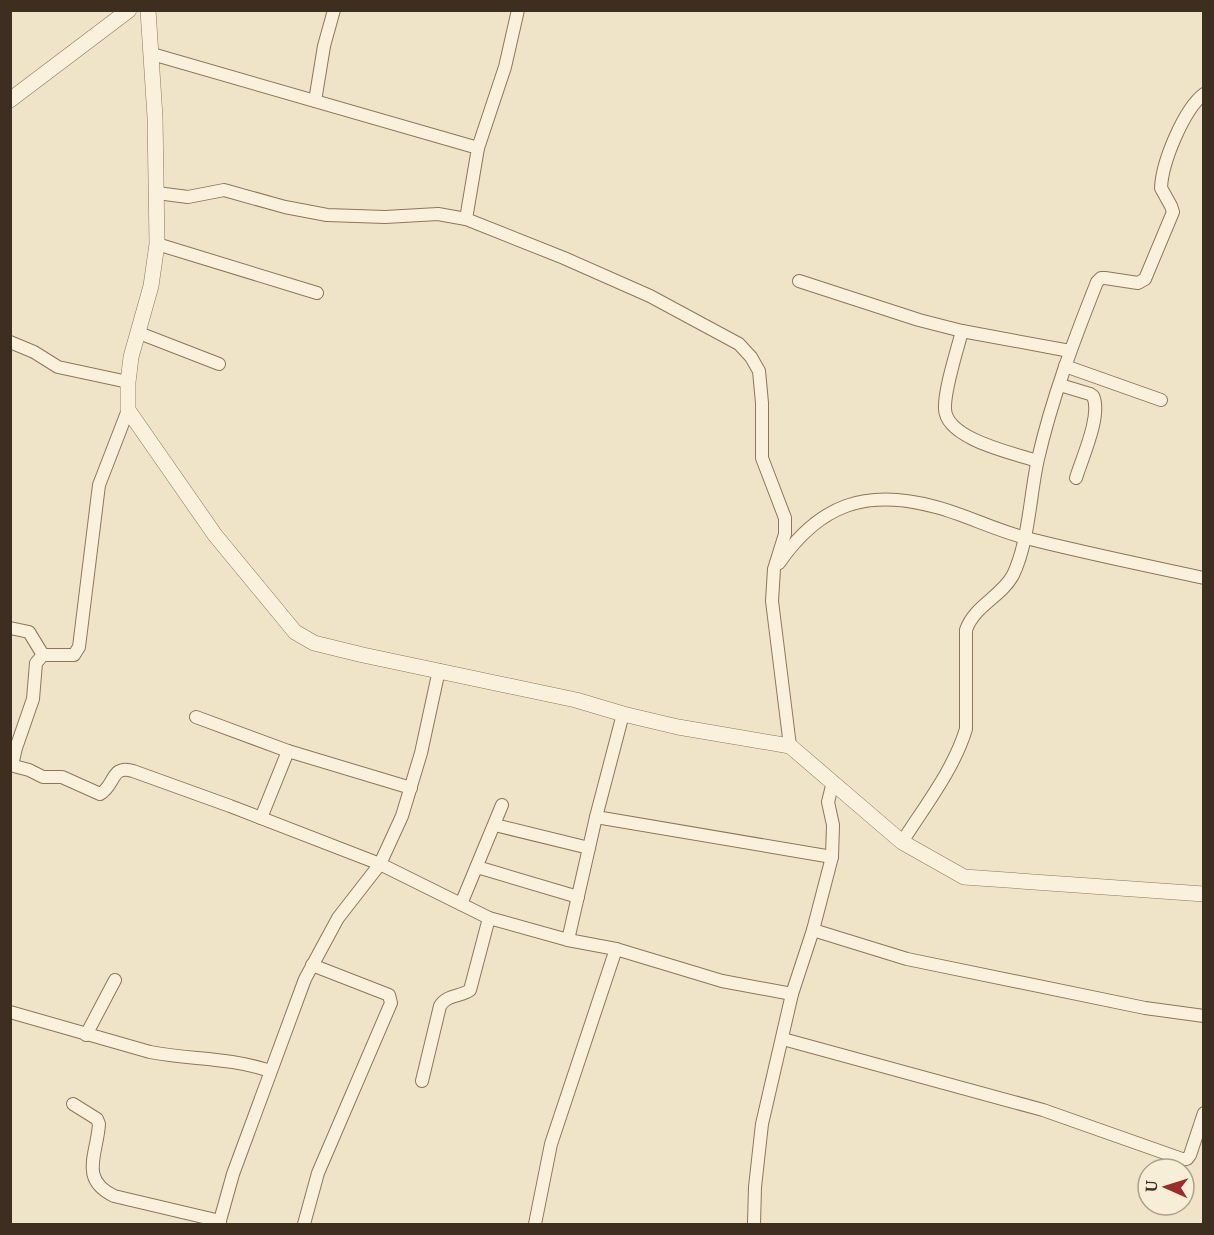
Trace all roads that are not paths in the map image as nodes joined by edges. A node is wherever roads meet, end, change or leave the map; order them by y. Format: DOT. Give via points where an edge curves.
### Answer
graph roads {
  1 [pos="129,10"];
  2 [pos="148,10"];
  3 [pos="334,10"];
  4 [pos="518,10"];
  5 [pos="152,54"];
  6 [pos="1203,94"];
  7 [pos="10,99"];
  8 [pos="315,101"];
  9 [pos="478,148"];
  10 [pos="157,193"];
  11 [pos="466,219"];
  12 [pos="157,244"];
  13 [pos="799,281"];
  14 [pos="317,293"];
  15 [pos="962,331"];
  16 [pos="139,333"];
  17 [pos="10,342"];
  18 [pos="1070,351"];
  19 [pos="219,364"];
  20 [pos="1065,366"];
  21 [pos="128,382"];
  22 [pos="1060,385"];
  23 [pos="1161,400"];
  24 [pos="128,410"];
  25 [pos="1037,461"];
  26 [pos="1076,478"];
  27 [pos="1024,537"];
  28 [pos="774,569"];
  29 [pos="1203,578"];
  30 [pos="10,628"];
  31 [pos="43,655"];
  32 [pos="439,670"];
  33 [pos="622,714"];
  34 [pos="196,717"];
  35 [pos="790,746"];
  36 [pos="288,751"];
  37 [pos="11,765"];
  38 [pos="833,782"];
  39 [pos="411,788"];
  40 [pos="502,805"];
  41 [pos="596,817"];
  42 [pos="261,818"];
  43 [pos="495,825"];
  44 [pos="902,842"];
  45 [pos="589,848"];
  46 [pos="832,857"];
  47 [pos="380,864"];
  48 [pos="477,867"];
  49 [pos="1203,894"];
  50 [pos="578,897"];
  51 [pos="461,904"];
  52 [pos="489,918"];
  53 [pos="813,930"];
  54 [pos="568,940"];
  55 [pos="616,950"];
  56 [pos="312,965"];
  57 [pos="114,980"];
  58 [pos="792,994"];
  59 [pos="10,1012"];
  60 [pos="1203,1016"];
  61 [pos="86,1035"];
  62 [pos="783,1039"];
  63 [pos="270,1071"];
  64 [pos="422,1081"];
  65 [pos="73,1104"];
  66 [pos="1203,1113"];
  67 [pos="219,1223"];
  68 [pos="304,1224"];
  69 [pos="535,1224"];
  70 [pos="754,1224"];
  1 -- 7 [label="street"];
  2 -- 5 [label="street"];
  3 -- 8 [label="street"];
  4 -- 9 [label="street" via="505,67"];
  5 -- 8 [label="street"];
  5 -- 10 [label="street"];
  6 -- 18 [label="street" via="1187,114 1171,150 1161,188 1173,212 1145,279 1138,283 1101,278"];
  8 -- 9 [label="street"];
  9 -- 11 [label="street"];
  10 -- 11 [label="street" via="188,197 225,190 327,215 438,214"];
  10 -- 12 [label="street"];
  11 -- 28 [label="street" via="650,296 723,334 751,357 759,371 761,389 762,458 785,518 785,534"];
  12 -- 14 [label="street"];
  12 -- 16 [label="street"];
  13 -- 15 [label="street"];
  15 -- 18 [label="street"];
  15 -- 25 [label="street" via="946,395 947,419 966,436"];
  16 -- 19 [label="street"];
  16 -- 21 [label="street"];
  17 -- 21 [label="street" via="58,367"];
  18 -- 20 [label="street"];
  20 -- 22 [label="street"];
  20 -- 23 [label="street"];
  21 -- 24 [label="street"];
  22 -- 25 [label="street"];
  22 -- 26 [label="street" via="1090,394 1096,404"];
  24 -- 31 [label="street" via="98,491 78,652 69,656"];
  24 -- 32 [label="street" via="215,535 302,638"];
  25 -- 27 [label="street"];
  27 -- 28 [label="street" via="900,499 861,501 835,510 812,525"];
  27 -- 29 [label="street"];
  27 -- 44 [label="street" via="1009,581 968,624 966,729 942,778"];
  28 -- 35 [label="street" via="772,601"];
  30 -- 31 [label="street" via="29,632"];
  31 -- 37 [label="street" via="36,663 33,699"];
  32 -- 33 [label="street"];
  32 -- 39 [label="street"];
  33 -- 35 [label="street"];
  33 -- 41 [label="street"];
  34 -- 36 [label="street"];
  35 -- 38 [label="street"];
  36 -- 39 [label="street"];
  36 -- 42 [label="street"];
  37 -- 42 [label="street" via="43,777 62,777 100,794 117,773 127,769"];
  38 -- 44 [label="street"];
  38 -- 46 [label="street" via="828,801 833,825"];
  39 -- 47 [label="street"];
  40 -- 43 [label="street"];
  41 -- 45 [label="street"];
  41 -- 46 [label="street"];
  42 -- 47 [label="street"];
  43 -- 45 [label="street"];
  43 -- 48 [label="street"];
  44 -- 49 [label="street" via="973,879"];
  45 -- 50 [label="street"];
  46 -- 53 [label="street"];
  47 -- 51 [label="street"];
  47 -- 56 [label="street" via="338,918"];
  48 -- 50 [label="street"];
  48 -- 51 [label="street"];
  50 -- 54 [label="street"];
  51 -- 52 [label="street"];
  52 -- 54 [label="street"];
  52 -- 64 [label="street" via="470,990 440,1006"];
  53 -- 58 [label="street"];
  53 -- 60 [label="street" via="907,959 1145,1008"];
  54 -- 55 [label="street"];
  55 -- 58 [label="street" via="722,981"];
  55 -- 69 [label="street" via="551,1144"];
  56 -- 63 [label="street"];
  56 -- 68 [label="street" via="389,995 391,1003 318,1173"];
  57 -- 61 [label="street"];
  58 -- 62 [label="street"];
  59 -- 61 [label="street"];
  61 -- 63 [label="street" via="150,1052 227,1059"];
  62 -- 66 [label="street" via="1044,1110 1182,1159 1190,1155"];
  62 -- 70 [label="street" via="762,1124"];
  63 -- 67 [label="street"];
  65 -- 67 [label="street" via="99,1124 92,1171 95,1183 103,1190"];
}
